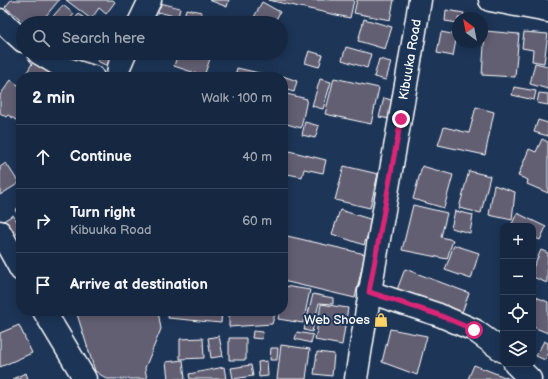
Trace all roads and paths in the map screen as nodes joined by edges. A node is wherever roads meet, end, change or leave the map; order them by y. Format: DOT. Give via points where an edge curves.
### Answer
graph roads {
  1 [pos="150,0"];
  2 [pos="420,0"];
  3 [pos="490,0"];
  4 [pos="548,11"];
  5 [pos="142,16"];
  6 [pos="0,20"];
  7 [pos="16,35"];
  8 [pos="51,60"];
  9 [pos="122,60"];
  10 [pos="77,72"];
  11 [pos="118,72"];
  12 [pos="0,232"];
  13 [pos="16,261"];
  14 [pos="369,292"];
  15 [pos="47,316"];
  16 [pos="500,349"];
  17 [pos="518,367"];
  18 [pos="85,379"];
  19 [pos="356,379"];
  20 [pos="530,379"];
  1 -- 5 [label="street"];
  2 -- 14 [label="street, Kibuuka Road"];
  3 -- 4 [label="street"];
  6 -- 7 [label="street"];
  8 -- 10 [label="street"];
  9 -- 11 [label="street"];
  12 -- 13 [label="street"];
  14 -- 16 [label="street" via="439,315 474,330"];
  14 -- 19 [label="street, Kibuuka Road"];
  15 -- 18 [label="street"];
  17 -- 20 [label="street"];
}
